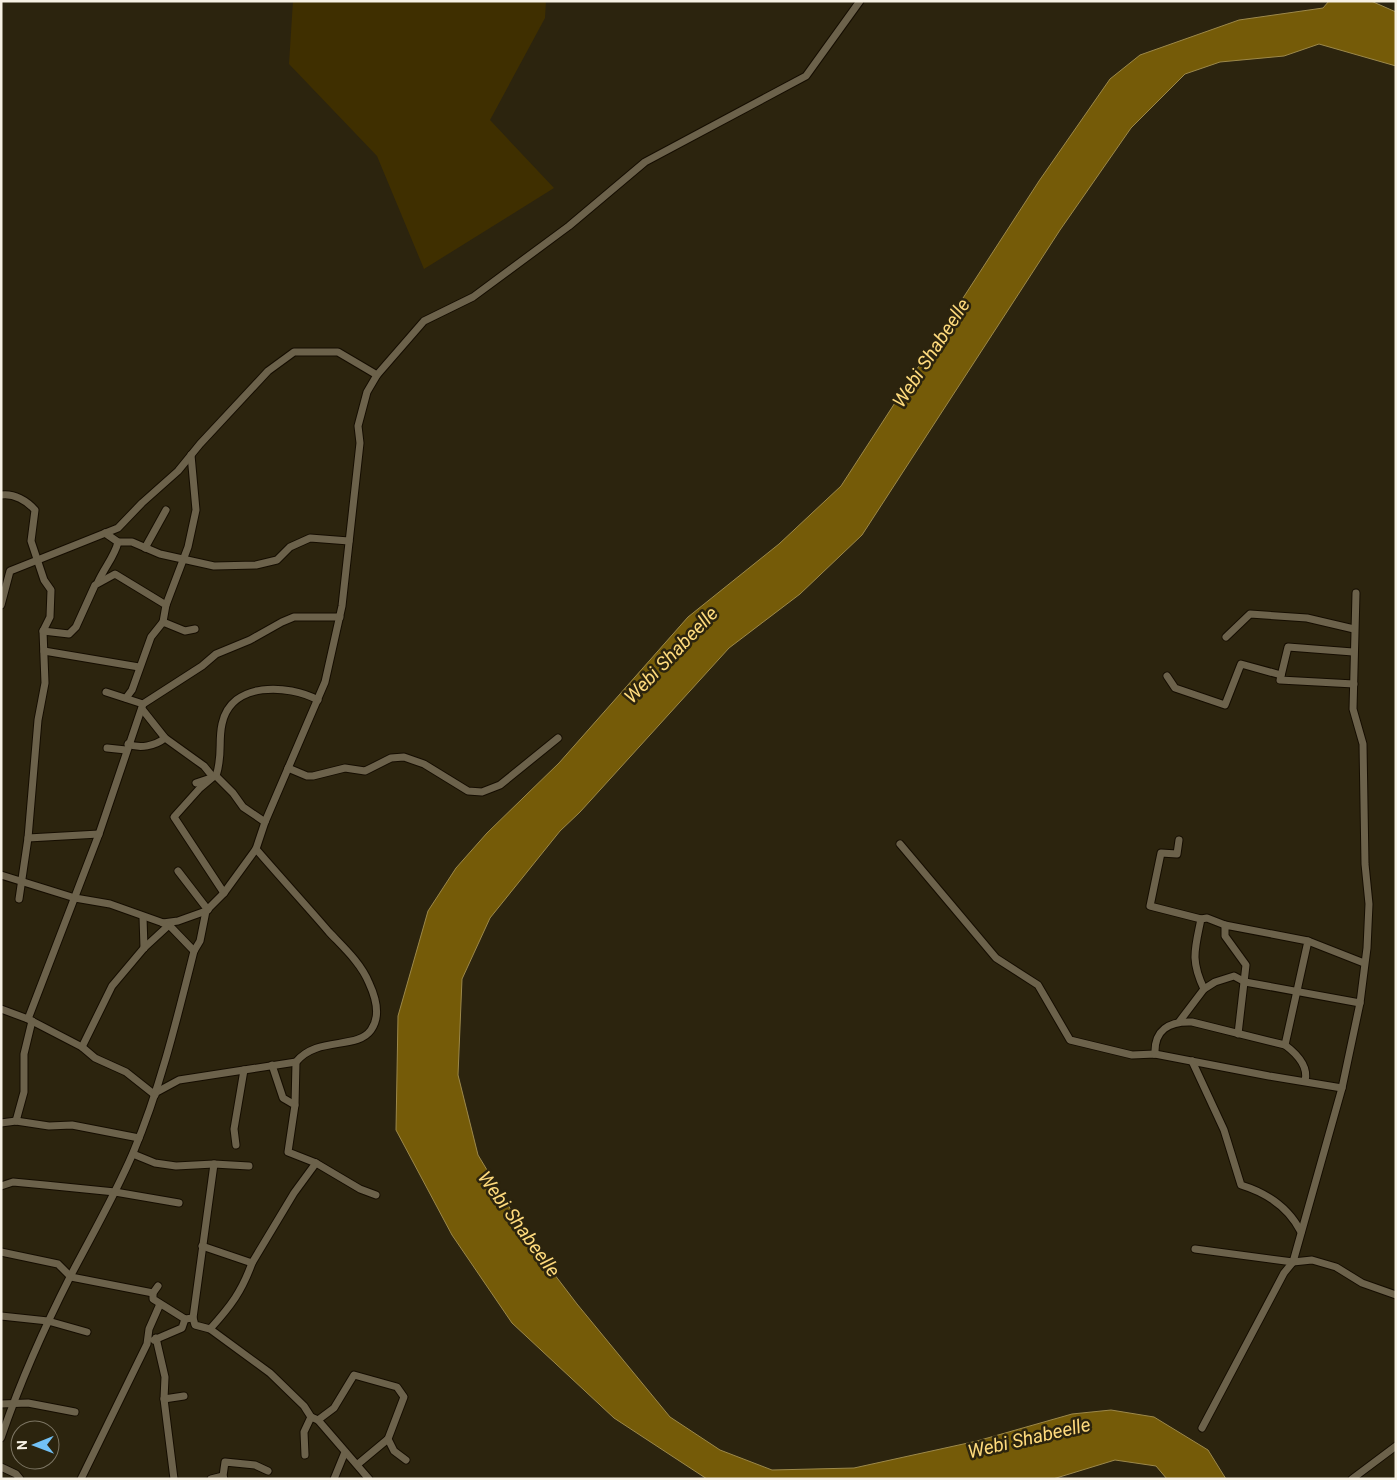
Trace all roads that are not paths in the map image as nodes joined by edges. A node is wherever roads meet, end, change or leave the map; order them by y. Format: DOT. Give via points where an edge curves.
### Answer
graph roads {
  1 [pos="860,1"];
  2 [pos="377,375"];
  3 [pos="191,455"];
  4 [pos="1,495"];
  5 [pos="166,510"];
  6 [pos="105,533"];
  7 [pos="349,541"];
  8 [pos="118,542"];
  9 [pos="145,548"];
  10 [pos="39,560"];
  11 [pos="182,560"];
  12 [pos="98,582"];
  13 [pos="1356,593"];
  14 [pos="1,605"];
  15 [pos="166,605"];
  16 [pos="340,617"];
  17 [pos="163,622"];
  18 [pos="1354,629"];
  19 [pos="195,630"];
  20 [pos="43,631"];
  21 [pos="1226,637"];
  22 [pos="44,650"];
  23 [pos="1353,652"];
  24 [pos="139,667"];
  25 [pos="1281,675"];
  26 [pos="1166,676"];
  27 [pos="1354,684"];
  28 [pos="106,692"];
  29 [pos="126,698"];
  30 [pos="318,700"];
  31 [pos="142,706"];
  32 [pos="165,738"];
  33 [pos="558,738"];
  34 [pos="127,747"];
  35 [pos="106,748"];
  36 [pos="288,768"];
  37 [pos="215,777"];
  38 [pos="196,783"];
  39 [pos="265,822"];
  40 [pos="99,834"];
  41 [pos="28,838"];
  42 [pos="1179,840"];
  43 [pos="900,844"];
  44 [pos="256,849"];
  45 [pos="178,871"];
  46 [pos="1,875"];
  47 [pos="21,881"];
  48 [pos="224,893"];
  49 [pos="75,898"];
  50 [pos="19,899"];
  51 [pos="207,910"];
  52 [pos="143,917"];
  53 [pos="1201,918"];
  54 [pos="158,923"];
  55 [pos="169,925"];
  56 [pos="1225,925"];
  57 [pos="1308,941"];
  58 [pos="144,948"];
  59 [pos="194,951"];
  60 [pos="1364,963"];
  61 [pos="1245,982"];
  62 [pos="1204,989"];
  63 [pos="1296,992"];
  64 [pos="1360,1003"];
  65 [pos="1,1009"];
  66 [pos="30,1020"];
  67 [pos="1179,1022"];
  68 [pos="1238,1034"];
  69 [pos="1285,1046"];
  70 [pos="82,1047"];
  71 [pos="1155,1054"];
  72 [pos="1192,1061"];
  73 [pos="296,1062"];
  74 [pos="272,1065"];
  75 [pos="244,1070"];
  76 [pos="1305,1082"];
  77 [pos="1342,1088"];
  78 [pos="155,1094"];
  79 [pos="295,1105"];
  80 [pos="16,1121"];
  81 [pos="1,1123"];
  82 [pos="139,1138"];
  83 [pos="236,1145"];
  84 [pos="133,1154"];
  85 [pos="316,1163"];
  86 [pos="214,1164"];
  87 [pos="249,1166"];
  88 [pos="1,1186"];
  89 [pos="115,1192"];
  90 [pos="376,1195"];
  91 [pos="179,1203"];
  92 [pos="1301,1232"];
  93 [pos="202,1246"];
  94 [pos="1195,1249"];
  95 [pos="1,1252"];
  96 [pos="252,1262"];
  97 [pos="1293,1262"];
  98 [pos="71,1277"];
  99 [pos="158,1286"];
  100 [pos="152,1293"];
  101 [pos="1396,1295"];
  102 [pos="160,1304"];
  103 [pos="1,1316"];
  104 [pos="189,1319"];
  105 [pos="48,1321"];
  106 [pos="210,1329"];
  107 [pos="87,1332"];
  108 [pos="156,1338"];
  109 [pos="147,1344"];
  110 [pos="184,1396"];
  111 [pos="164,1399"];
  112 [pos="13,1403"];
  113 [pos="1,1404"];
  114 [pos="75,1412"];
  115 [pos="315,1419"];
  116 [pos="1202,1428"];
  117 [pos="1,1438"];
  118 [pos="388,1439"];
  119 [pos="1396,1446"];
  120 [pos="345,1452"];
  121 [pos="305,1455"];
  122 [pos="406,1460"];
  123 [pos="358,1464"];
  124 [pos="1,1467"];
  125 [pos="268,1471"];
  126 [pos="224,1477"];
  127 [pos="20,1479"];
  128 [pos="81,1479"];
  129 [pos="174,1479"];
  130 [pos="212,1479"];
  131 [pos="334,1479"];
  132 [pos="369,1479"];
  133 [pos="1352,1479"];
  1 -- 2 [label="street" via="806,76 645,162 569,226 473,298 424,322"];
  2 -- 3 [label="street" via="338,352 294,352 268,371"];
  2 -- 7 [label="street" via="367,392 358,426 360,443"];
  3 -- 6 [label="street" via="178,472 118,528"];
  3 -- 11 [label="street" via="196,510"];
  4 -- 10 [label="street" via="8,494 29,503 36,510 31,541"];
  5 -- 9 [label="street"];
  6 -- 8 [label="street"];
  6 -- 10 [label="street"];
  7 -- 11 [label="street" via="310,538 290,547 277,560 256,566 214,566"];
  7 -- 16 [label="street"];
  8 -- 9 [label="street" via="132,542"];
  8 -- 12 [label="street" via="115,554"];
  9 -- 11 [label="street"];
  10 -- 14 [label="street" via="10,571"];
  10 -- 20 [label="street" via="44,580 51,590 50,617"];
  11 -- 15 [label="street"];
  12 -- 15 [label="street" via="114,574"];
  12 -- 20 [label="street" via="76,627 69,634"];
  13 -- 18 [label="street"];
  15 -- 17 [label="street"];
  16 -- 30 [label="street"];
  16 -- 31 [label="street" via="294,617 282,622 216,654"];
  17 -- 19 [label="street" via="185,631"];
  17 -- 24 [label="street" via="151,638"];
  18 -- 21 [label="street" via="1307,618 1250,614"];
  18 -- 23 [label="street"];
  20 -- 22 [label="street"];
  22 -- 24 [label="street"];
  22 -- 41 [label="street" via="45,683 38,720"];
  23 -- 25 [label="street" via="1288,647"];
  23 -- 27 [label="street"];
  24 -- 29 [label="street"];
  25 -- 26 [label="street" via="1240,664 1225,705 1175,688"];
  25 -- 27 [label="street" via="1280,680"];
  27 -- 60 [label="street" via="1353,709 1363,744 1369,904"];
  28 -- 29 [label="street"];
  29 -- 31 [label="street"];
  30 -- 36 [label="street"];
  30 -- 37 [label="street" via="305,693 284,689 251,692 237,698 222,724 221,760"];
  31 -- 32 [label="street"];
  31 -- 34 [label="street"];
  32 -- 34 [label="street" via="159,744"];
  32 -- 37 [label="street"];
  33 -- 36 [label="street" via="500,785 482,792 468,792 424,764 404,757 391,758 365,771 345,768 313,776"];
  34 -- 35 [label="street"];
  34 -- 40 [label="street"];
  36 -- 39 [label="street"];
  37 -- 38 [label="street"];
  37 -- 39 [label="street" via="233,793 243,808"];
  37 -- 48 [label="street" via="200,788 174,817"];
  39 -- 44 [label="street"];
  40 -- 41 [label="street"];
  40 -- 49 [label="street"];
  41 -- 47 [label="street"];
  42 -- 53 [label="street" via="1177,854 1162,853 1150,906"];
  43 -- 71 [label="street" via="996,958 1038,985 1070,1040 1132,1055"];
  44 -- 48 [label="street"];
  44 -- 73 [label="street" via="354,960 369,981 376,1001 377,1017 370,1031 360,1039 316,1047 303,1053"];
  45 -- 51 [label="street"];
  46 -- 47 [label="street"];
  47 -- 49 [label="street"];
  47 -- 50 [label="street"];
  48 -- 51 [label="street"];
  49 -- 52 [label="street" via="110,904"];
  49 -- 66 [label="street"];
  51 -- 54 [label="street" via="178,921"];
  51 -- 59 [label="street" via="200,941"];
  52 -- 54 [label="street"];
  52 -- 58 [label="street"];
  53 -- 56 [label="street"];
  53 -- 62 [label="street" via="1194,956 1195,972"];
  54 -- 55 [label="street"];
  55 -- 58 [label="street"];
  55 -- 59 [label="street"];
  56 -- 57 [label="street"];
  56 -- 61 [label="street" via="1225,936 1246,965"];
  57 -- 60 [label="street"];
  57 -- 63 [label="street"];
  58 -- 70 [label="street" via="112,986"];
  59 -- 78 [label="street"];
  60 -- 64 [label="street"];
  61 -- 62 [label="street" via="1234,976"];
  61 -- 63 [label="street"];
  61 -- 68 [label="street"];
  62 -- 67 [label="street"];
  63 -- 64 [label="street"];
  63 -- 69 [label="street"];
  64 -- 77 [label="street"];
  65 -- 66 [label="street"];
  66 -- 70 [label="street"];
  66 -- 80 [label="street" via="24,1054 24,1092"];
  67 -- 68 [label="street" via="1192,1022"];
  67 -- 71 [label="street" via="1164,1029 1154,1041"];
  68 -- 69 [label="street"];
  69 -- 76 [label="street" via="1300,1059"];
  70 -- 78 [label="street" via="95,1058 126,1072"];
  71 -- 72 [label="street"];
  72 -- 76 [label="street"];
  72 -- 92 [label="street" via="1224,1130 1241,1185 1262,1192 1294,1217"];
  73 -- 74 [label="street"];
  73 -- 79 [label="street"];
  74 -- 75 [label="street"];
  74 -- 79 [label="street" via="283,1098"];
  75 -- 78 [label="street" via="179,1080"];
  75 -- 83 [label="street" via="234,1129"];
  76 -- 77 [label="street"];
  77 -- 92 [label="street"];
  78 -- 82 [label="street"];
  79 -- 85 [label="street" via="288,1152"];
  80 -- 81 [label="street"];
  80 -- 82 [label="street" via="49,1126 72,1125"];
  82 -- 84 [label="street"];
  84 -- 86 [label="street" via="176,1166"];
  84 -- 89 [label="street"];
  85 -- 90 [label="street"];
  85 -- 96 [label="street"];
  86 -- 87 [label="street"];
  86 -- 93 [label="street"];
  88 -- 89 [label="street" via="13,1182"];
  89 -- 91 [label="street"];
  89 -- 98 [label="street"];
  92 -- 97 [label="street"];
  93 -- 96 [label="street"];
  93 -- 104 [label="street"];
  94 -- 97 [label="street"];
  95 -- 98 [label="street" via="58,1264"];
  96 -- 106 [label="street" via="242,1290"];
  97 -- 101 [label="street" via="1312,1260 1336,1267 1362,1283"];
  97 -- 116 [label="street" via="1284,1273"];
  98 -- 100 [label="street"];
  98 -- 105 [label="street"];
  99 -- 100 [label="street"];
  100 -- 102 [label="street" via="153,1299"];
  102 -- 104 [label="street"];
  102 -- 109 [label="street" via="149,1329"];
  103 -- 105 [label="street"];
  104 -- 106 [label="street" via="195,1325"];
  104 -- 108 [label="street" via="182,1328"];
  105 -- 107 [label="street"];
  105 -- 112 [label="street"];
  106 -- 115 [label="street" via="270,1374"];
  108 -- 109 [label="street"];
  108 -- 111 [label="street" via="165,1377"];
  109 -- 128 [label="street"];
  110 -- 111 [label="street"];
  111 -- 129 [label="street"];
  112 -- 113 [label="street"];
  112 -- 114 [label="street"];
  112 -- 117 [label="street"];
  115 -- 118 [label="street" via="334,1408 354,1375 378,1380 396,1387 404,1397"];
  115 -- 120 [label="street"];
  115 -- 121 [label="street" via="304,1432"];
  118 -- 122 [label="street" via="394,1451"];
  118 -- 123 [label="street"];
  119 -- 133 [label="street"];
  120 -- 123 [label="street"];
  120 -- 131 [label="street"];
  123 -- 132 [label="street"];
  124 -- 127 [label="street"];
  125 -- 126 [label="street" via="255,1465 225,1462"];
  126 -- 130 [label="street"];
}
